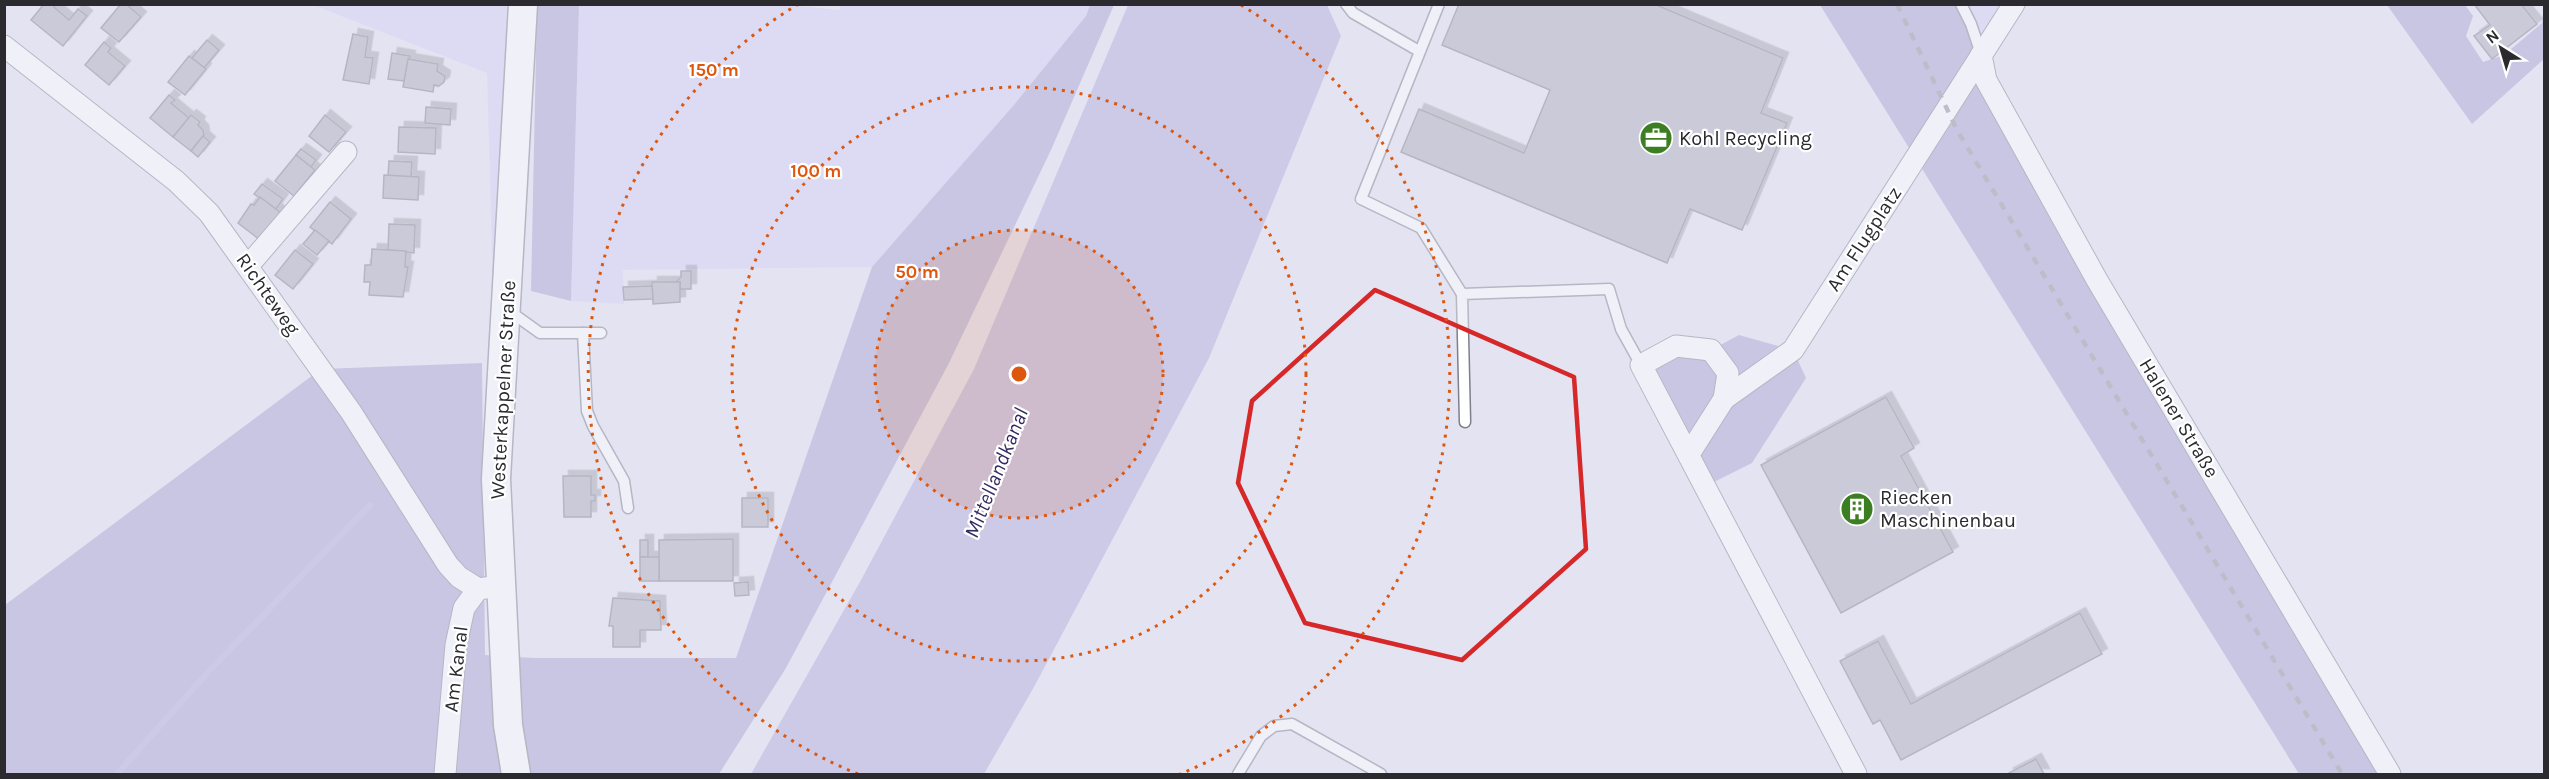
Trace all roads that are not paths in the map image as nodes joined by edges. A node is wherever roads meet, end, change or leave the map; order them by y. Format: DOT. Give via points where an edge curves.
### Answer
graph roads {
  1 [pos="523,4"];
  2 [pos="1346,4"];
  3 [pos="1439,4"];
  4 [pos="1961,4"];
  5 [pos="2014,4"];
  6 [pos="4,45"];
  7 [pos="1419,51"];
  8 [pos="1981,55"];
  9 [pos="346,153"];
  10 [pos="248,266"];
  11 [pos="1462,294"];
  12 [pos="506,308"];
  13 [pos="582,333"];
  14 [pos="601,333"];
  15 [pos="1641,366"];
  16 [pos="1724,399"];
  17 [pos="1465,422"];
  18 [pos="1689,454"];
  19 [pos="628,508"];
  20 [pos="489,588"];
  21 [pos="445,774"];
  22 [pos="516,774"];
  23 [pos="1238,774"];
  24 [pos="1381,774"];
  25 [pos="1856,774"];
  26 [pos="2390,774"];
  1 -- 12 [label="main road, Westerkappelner Straße"];
  2 -- 7 [label="lane" via="1353,13"];
  3 -- 7 [label="lane"];
  4 -- 8 [label="lane"];
  5 -- 8 [label="street, Am Flugplatz"];
  6 -- 10 [label="street, Richteweg" via="176,181 209,213"];
  7 -- 11 [label="lane" via="1361,199 1421,228"];
  8 -- 16 [label="street, Am Flugplatz" via="1793,350"];
  8 -- 26 [label="street, Halener Straße" via="1986,80 2091,269"];
  9 -- 10 [label="street"];
  10 -- 20 [label="street, Richteweg" via="351,412 448,566 459,578"];
  11 -- 15 [label="lane" via="1609,289 1621,329"];
  11 -- 17 [label="lane"];
  12 -- 13 [label="lane" via="540,333"];
  12 -- 20 [label="main road, Westerkappelner Straße"];
  13 -- 14 [label="lane"];
  13 -- 19 [label="lane" via="587,411 624,482"];
  15 -- 16 [label="street, Am Flugplatz" via="1676,346 1711,350 1728,372"];
  15 -- 18 [label="street"];
  16 -- 18 [label="street, Am Flugplatz"];
  18 -- 25 [label="street"];
  20 -- 21 [label="street, Am Kanal" via="464,608 456,645"];
  20 -- 22 [label="main road, Westerkappelner Straße"];
  23 -- 24 [label="lane" via="1261,736 1274,726 1292,724"];
}
